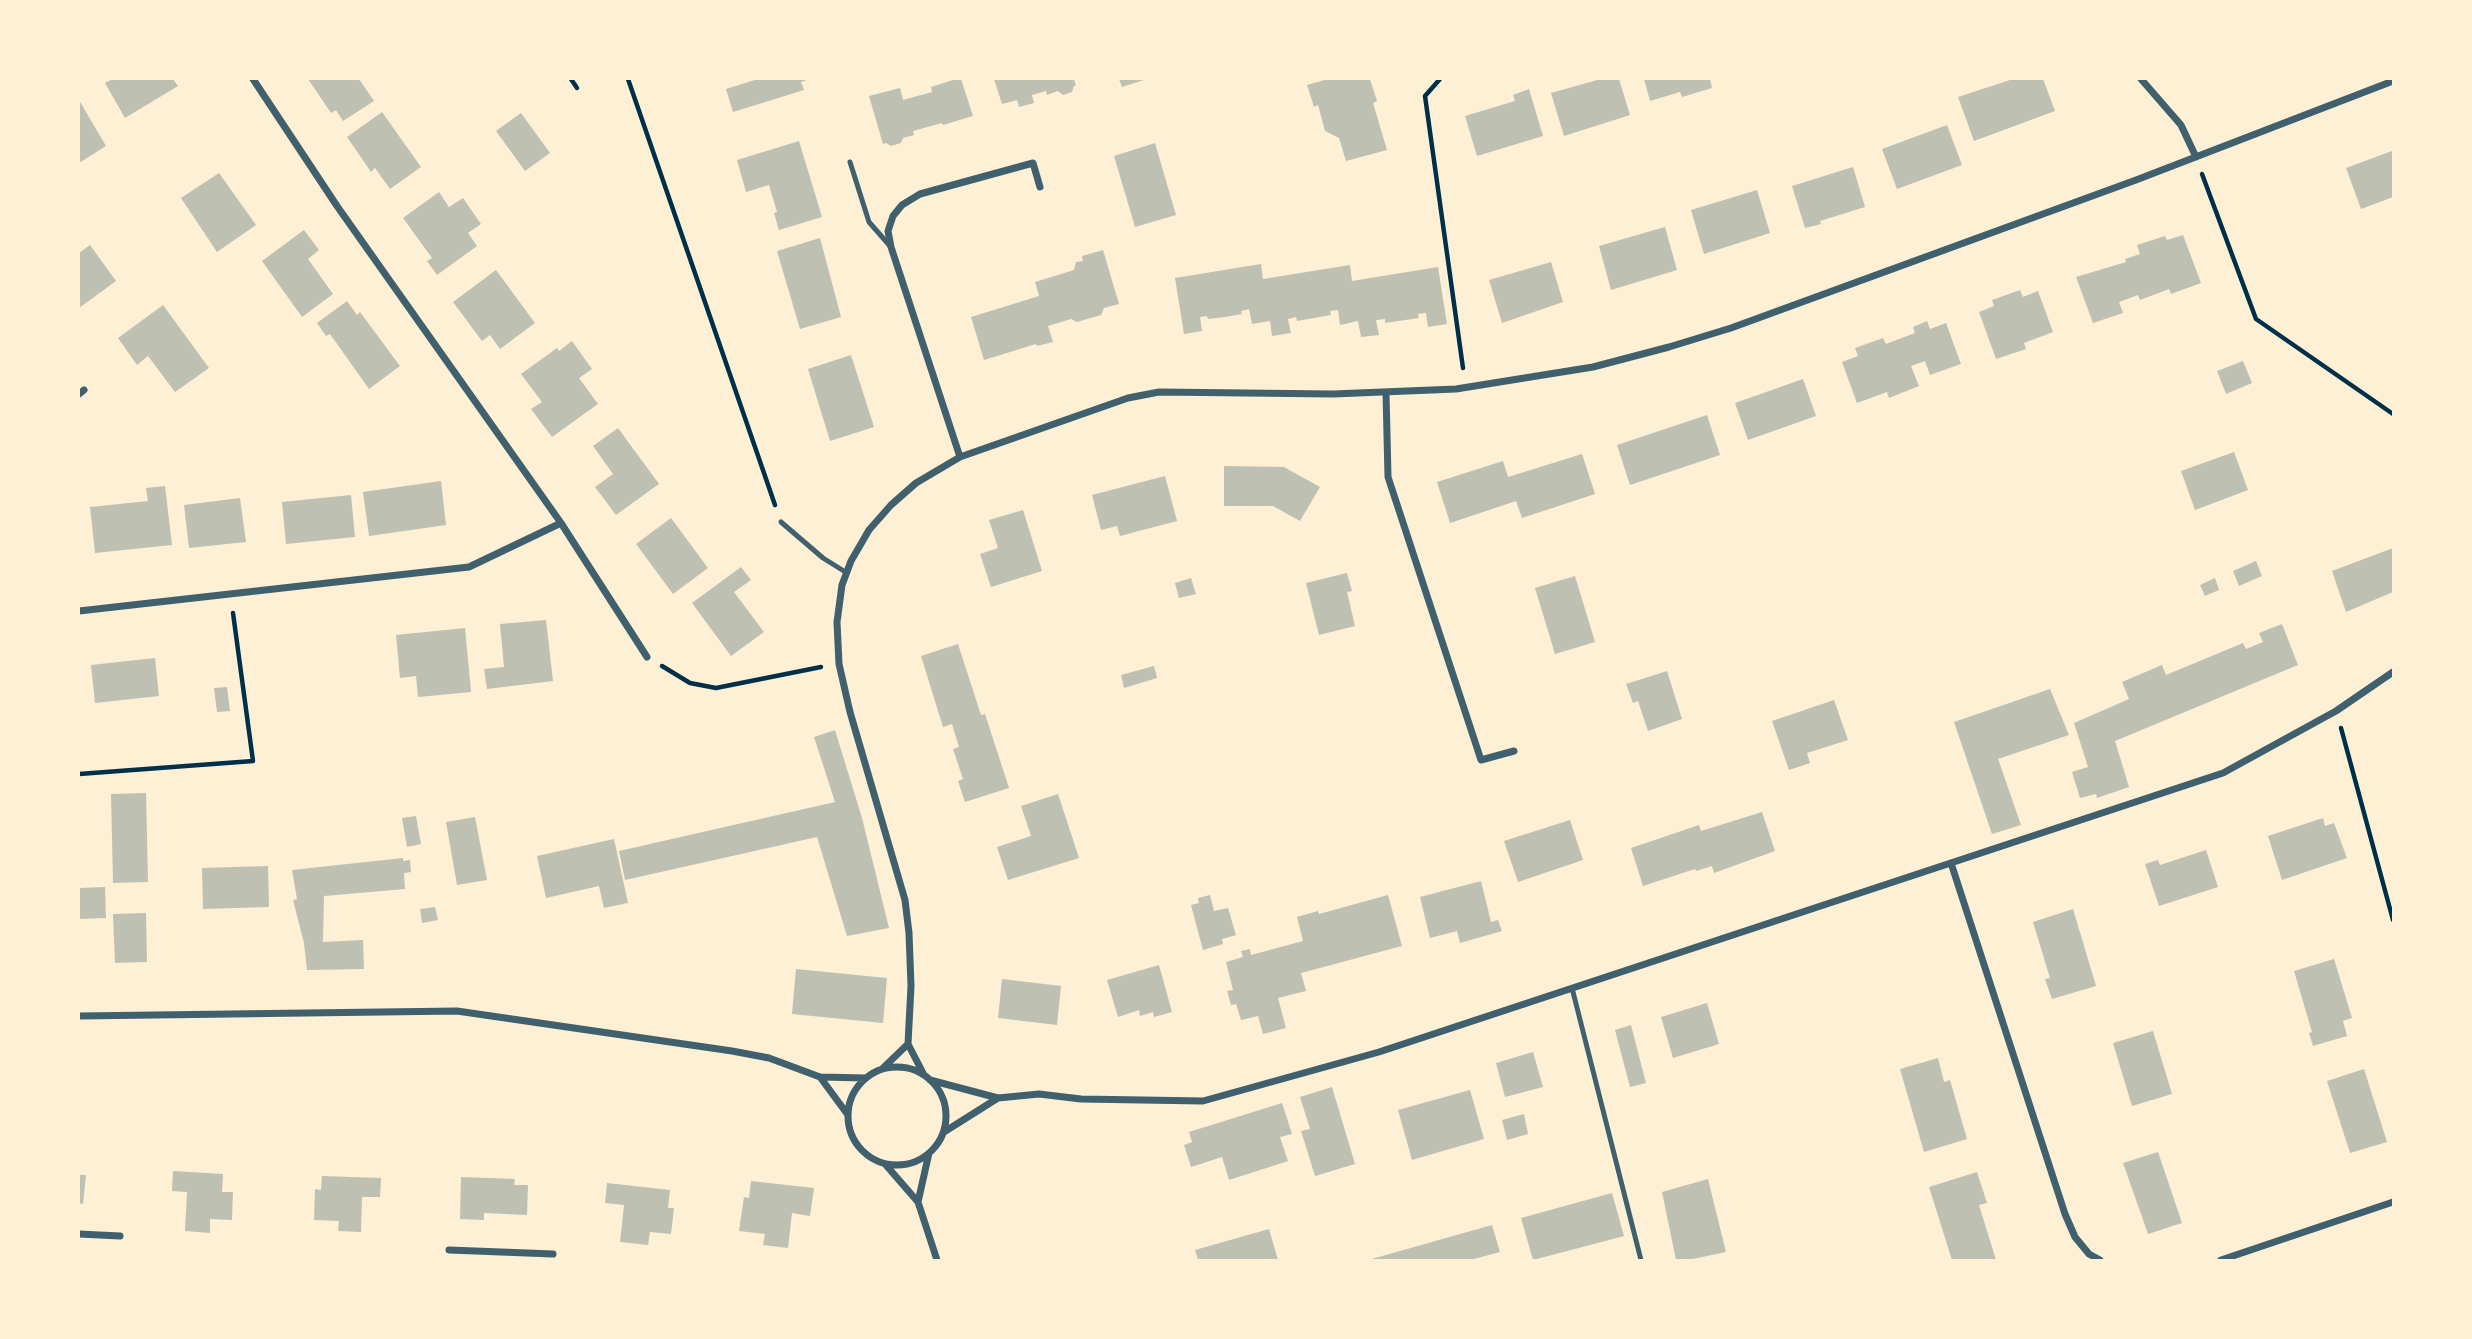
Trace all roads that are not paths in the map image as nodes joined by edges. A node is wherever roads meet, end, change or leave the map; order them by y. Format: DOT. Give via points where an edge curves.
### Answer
graph roads {
  1 [pos="253,79"];
  2 [pos="2141,79"];
  3 [pos="2393,80"];
  4 [pos="2196,157"];
  5 [pos="850,162"];
  6 [pos="1040,187"];
  7 [pos="891,247"];
  8 [pos="1386,393"];
  9 [pos="960,457"];
  10 [pos="781,522"];
  11 [pos="561,523"];
  12 [pos="847,573"];
  13 [pos="79,611"];
  14 [pos="647,657"];
  15 [pos="2393,672"];
  16 [pos="1514,751"];
  17 [pos="1951,863"];
  18 [pos="1572,988"];
  19 [pos="79,1016"];
  20 [pos="908,1044"];
  21 [pos="882,1069"];
  22 [pos="820,1077"];
  23 [pos="927,1077"];
  24 [pos="866,1078"];
  25 [pos="998,1098"];
  26 [pos="848,1115"];
  27 [pos="944,1132"];
  28 [pos="929,1153"];
  29 [pos="885,1164"];
  30 [pos="918,1202"];
  31 [pos="2393,1202"];
  32 [pos="79,1234"];
  33 [pos="120,1236"];
  34 [pos="449,1250"];
  35 [pos="501,1251"];
  36 [pos="553,1254"];
  37 [pos="502,1260"];
  38 [pos="937,1260"];
  39 [pos="1641,1260"];
  40 [pos="2100,1260"];
  41 [pos="2221,1260"];
  1 -- 11 [label="street"];
  2 -- 4 [label="street" via="2180,125"];
  3 -- 4 [label="street"];
  4 -- 8 [label="street" via="1670,347 1593,367 1489,384"];
  5 -- 7 [label="lane" via="869,222"];
  6 -- 7 [label="street" via="1033,163 920,194 892,216 888,231"];
  7 -- 9 [label="street"];
  8 -- 9 [label="street" via="1159,392 1128,398"];
  8 -- 16 [label="street" via="1388,477 1481,760"];
  9 -- 12 [label="street" via="916,483 891,505 869,530"];
  10 -- 12 [label="lane"];
  11 -- 13 [label="street" via="469,567"];
  11 -- 14 [label="street"];
  12 -- 20 [label="street" via="836,622 839,664 905,900 911,986"];
  15 -- 17 [label="street" via="2336,711 2223,772"];
  17 -- 18 [label="street"];
  17 -- 40 [label="street" via="2065,1214 2075,1237"];
  18 -- 25 [label="street" via="1379,1052 1203,1101 1039,1094"];
  18 -- 39 [label="lane"];
  19 -- 22 [label="street" via="457,1011 733,1051 769,1058"];
  20 -- 21 [label="street"];
  20 -- 23 [label="street"];
  21 -- 23 [label="street" via="911,1069"];
  21 -- 24 [label="street"];
  22 -- 24 [label="street"];
  22 -- 26 [label="street"];
  23 -- 25 [label="street"];
  23 -- 27 [label="street" via="945,1104"];
  24 -- 26 [label="street" via="856,1088"];
  25 -- 27 [label="street"];
  26 -- 29 [label="street" via="858,1146"];
  27 -- 28 [label="street"];
  28 -- 29 [label="street" via="901,1166"];
  28 -- 30 [label="street"];
  29 -- 30 [label="street"];
  30 -- 38 [label="street"];
  31 -- 41 [label="street"];
  32 -- 33 [label="street"];
  34 -- 35 [label="street"];
  35 -- 36 [label="street"];
  35 -- 37 [label="street"];
}
